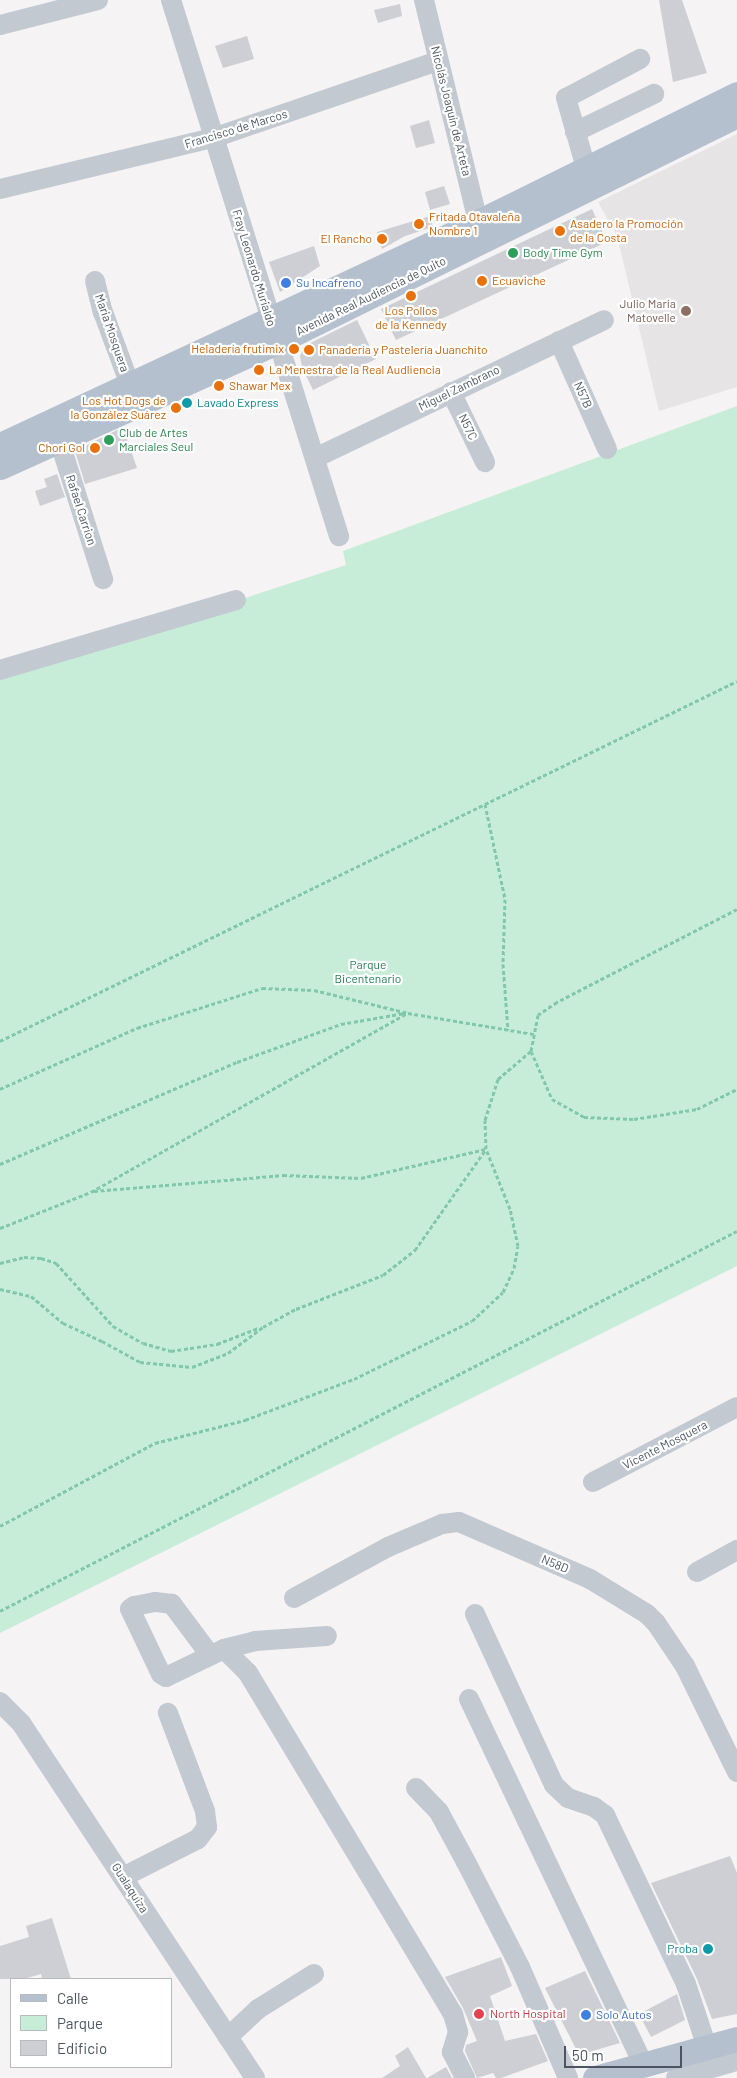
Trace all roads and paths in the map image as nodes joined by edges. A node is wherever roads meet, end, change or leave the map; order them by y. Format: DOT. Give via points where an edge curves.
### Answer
graph roads {
  1 [pos="98,0"];
  2 [pos="171,0"];
  3 [pos="424,0"];
  4 [pos="0,24"];
  5 [pos="640,59"];
  6 [pos="438,61"];
  7 [pos="654,94"];
  8 [pos="737,94"];
  9 [pos="737,115"];
  10 [pos="575,132"];
  11 [pos="213,138"];
  12 [pos="586,168"];
  13 [pos="0,189"];
  14 [pos="478,222"];
  15 [pos="95,281"];
  16 [pos="604,320"];
  17 [pos="274,331"];
  18 [pos="559,341"];
  19 [pos="130,384"];
  20 [pos="451,392"];
  21 [pos="59,440"];
  22 [pos="0,445"];
  23 [pos="607,448"];
  24 [pos="315,458"];
  25 [pos="485,462"];
  26 [pos="0,468"];
  27 [pos="339,536"];
  28 [pos="103,579"];
  29 [pos="236,600"];
  30 [pos="0,670"];
  31 [pos="737,681"];
  32 [pos="485,804"];
  33 [pos="737,909"];
  34 [pos="408,1013"];
  35 [pos="508,1030"];
  36 [pos="534,1034"];
  37 [pos="0,1042"];
  38 [pos="531,1051"];
  39 [pos="0,1089"];
  40 [pos="737,1089"];
  41 [pos="486,1149"];
  42 [pos="0,1164"];
  43 [pos="91,1192"];
  44 [pos="0,1228"];
  45 [pos="737,1231"];
  46 [pos="0,1263"];
  47 [pos="0,1289"];
  48 [pos="263,1327"];
  49 [pos="737,1408"];
  50 [pos="593,1482"];
  51 [pos="0,1526"];
  52 [pos="737,1550"];
  53 [pos="697,1572"];
  54 [pos="294,1598"];
  55 [pos="0,1611"];
  56 [pos="475,1614"];
  57 [pos="327,1636"];
  58 [pos="470,1699"];
  59 [pos="0,1702"];
  60 [pos="168,1713"];
  61 [pos="737,1772"];
  62 [pos="416,1788"];
  63 [pos="123,1877"];
  64 [pos="314,1974"];
  65 [pos="228,2037"];
  66 [pos="737,2039"];
  67 [pos="707,2047"];
  68 [pos="737,2049"];
  69 [pos="737,2061"];
  70 [pos="638,2071"];
  71 [pos="255,2078"];
  72 [pos="465,2078"];
  73 [pos="568,2078"];
  74 [pos="595,2078"];
  75 [pos="676,2078"];
  1 -- 4 [label="street"];
  2 -- 11 [label="street, Fray Leonardo Murialdo"];
  3 -- 6 [label="street, Nicolás Joaquín de Arteta"];
  5 -- 10 [label="street" via="566,98"];
  6 -- 11 [label="street, Francisco de Marcos"];
  6 -- 14 [label="street, Nicolás Joaquín de Arteta"];
  7 -- 10 [label="street"];
  8 -- 12 [label="main road, Avenida Real Audiencia de Quito"];
  9 -- 17 [label="main road, Avenida Real Audiencia de Quito"];
  10 -- 12 [label="street"];
  11 -- 13 [label="street, Francisco de Marcos"];
  11 -- 17 [label="street, Fray Leonardo Murialdo"];
  12 -- 14 [label="main road, Avenida Real Audiencia de Quito"];
  14 -- 17 [label="main road, Avenida Real Audiencia de Quito"];
  15 -- 19 [label="street, Maria Mosquera"];
  16 -- 18 [label="street, Miguel Zambrano"];
  17 -- 19 [label="main road, Avenida Real Audiencia de Quito"];
  17 -- 21 [label="main road, Avenida Real Audiencia de Quito"];
  17 -- 24 [label="street, Fray Leonardo Murialdo"];
  18 -- 20 [label="street, Miguel Zambrano"];
  18 -- 23 [label="street, N57B"];
  19 -- 22 [label="main road, Avenida Real Audiencia de Quito"];
  20 -- 24 [label="street, Miguel Zambrano"];
  20 -- 25 [label="street, N57C"];
  21 -- 26 [label="main road, Avenida Real Audiencia de Quito"];
  21 -- 28 [label="street, Rafael Carrion"];
  24 -- 27 [label="street, Fray Leonardo Murialdo"];
  29 -- 30 [label="street"];
  31 -- 32 [label="path"];
  32 -- 35 [label="path" via="505,898 503,964"];
  32 -- 37 [label="path"];
  33 -- 36 [label="path" via="556,1002 538,1015"];
  34 -- 35 [label="path"];
  34 -- 39 [label="path" via="314,990 262,988 136,1028"];
  34 -- 42 [label="path" via="341,1024 237,1062"];
  34 -- 43 [label="path"];
  35 -- 36 [label="path"];
  36 -- 38 [label="path"];
  38 -- 40 [label="path" via="552,1099 584,1117 634,1119 697,1109"];
  38 -- 41 [label="path" via="498,1079 485,1120"];
  41 -- 43 [label="path" via="361,1178 283,1175"];
  41 -- 48 [label="path" via="415,1250 383,1275 296,1309"];
  41 -- 51 [label="path" via="510,1209 518,1246 514,1268 503,1292 472,1321 354,1379 245,1420 155,1442"];
  43 -- 44 [label="path"];
  45 -- 55 [label="path"];
  46 -- 48 [label="path" via="24,1257 56,1263 113,1326 143,1343 171,1351 217,1344"];
  47 -- 48 [label="path" via="31,1296 63,1323 140,1362 192,1367 228,1353"];
  49 -- 50 [label="street, Vicente Mosquera"];
  52 -- 53 [label="street"];
  54 -- 61 [label="street, N58D" via="388,1547 442,1524 460,1522 590,1579 647,1614 684,1666"];
  56 -- 67 [label="street" via="554,1785 568,1798 594,1806 605,1815 686,1984"];
  57 -- 72 [label="street" via="255,1641 217,1652 248,1673 453,2014 458,2032 452,2052"];
  58 -- 70 [label="street"];
  59 -- 63 [label="street, Gualaquiza" via="21,1722"];
  60 -- 63 [label="street" via="205,1811 207,1827 198,1838"];
  62 -- 73 [label="street" via="439,1812 466,1862 520,1967"];
  63 -- 65 [label="street, Gualaquiza"];
  64 -- 65 [label="street" via="258,2009"];
  65 -- 71 [label="street, Gualaquiza"];
  66 -- 67 [label="main road"];
  67 -- 70 [label="main road"];
  68 -- 70 [label="street"];
  69 -- 75 [label="street"];
  70 -- 74 [label="main road"];
}
